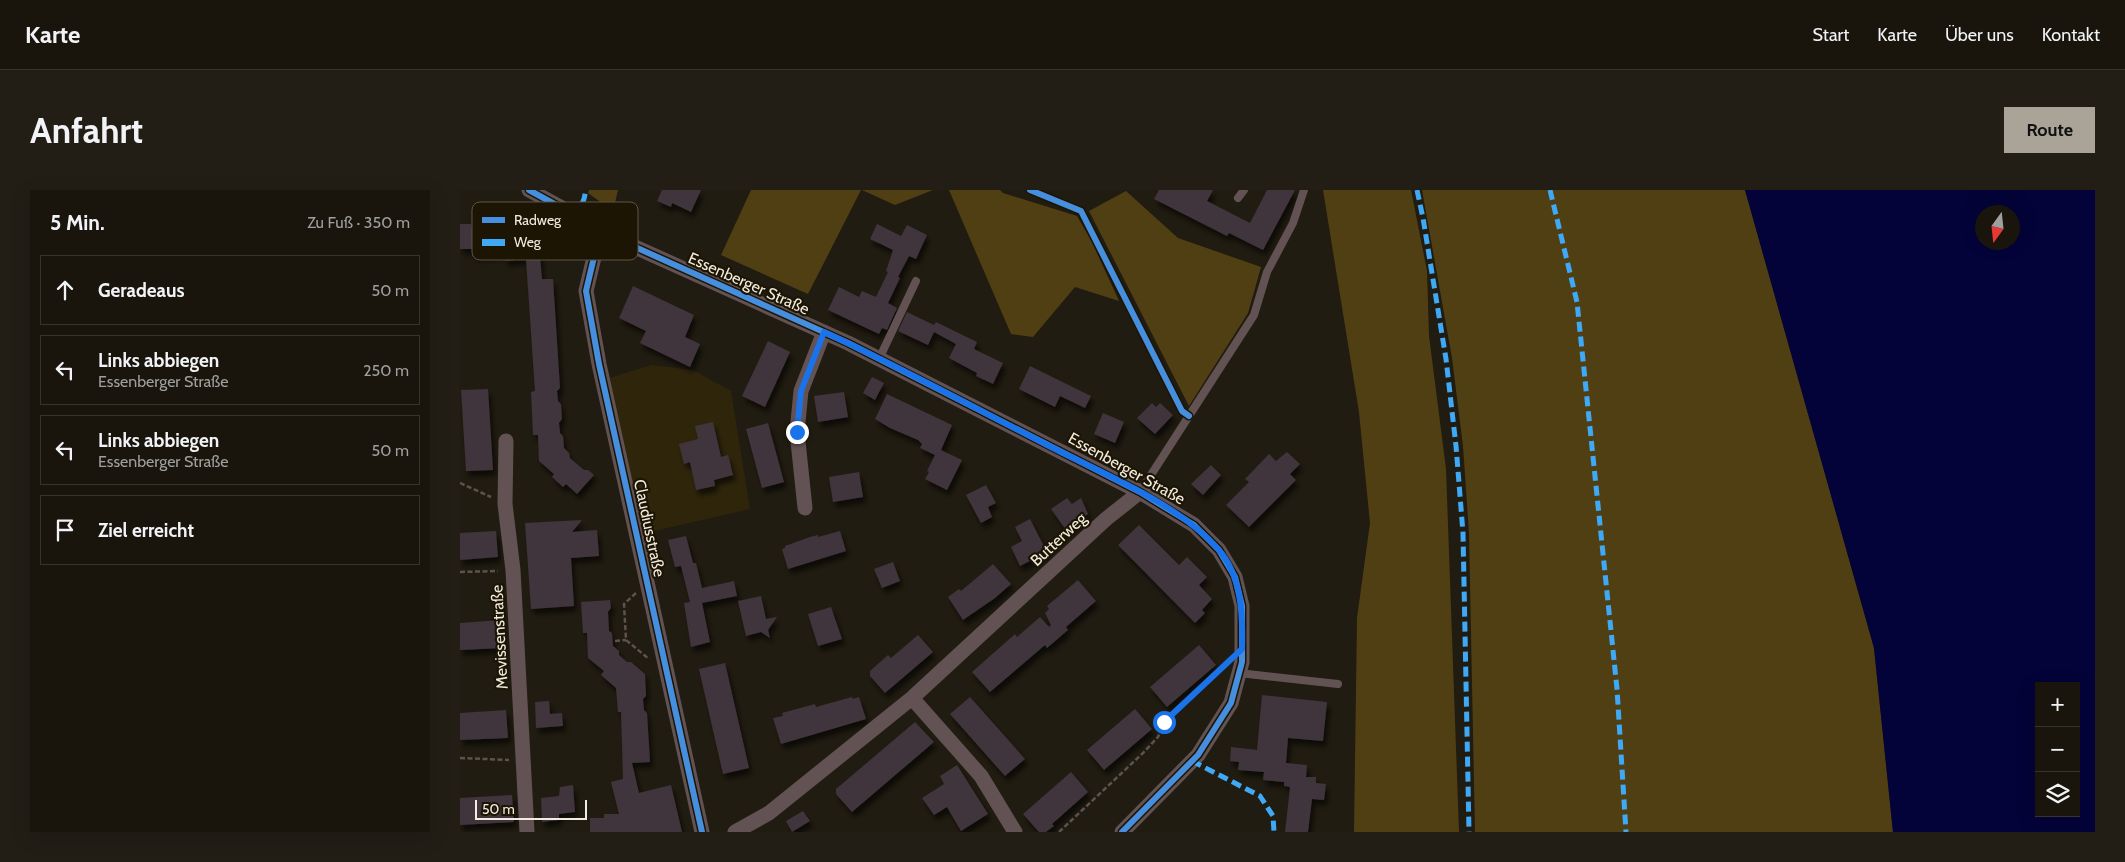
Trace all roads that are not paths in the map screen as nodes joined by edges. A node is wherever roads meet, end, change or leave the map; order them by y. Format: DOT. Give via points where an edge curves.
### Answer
graph roads {
  1 [pos="529,190"];
  2 [pos="1244,190"];
  3 [pos="1304,190"];
  4 [pos="1238,198"];
  5 [pos="550,202"];
  6 [pos="638,247"];
  7 [pos="593,260"];
  8 [pos="916,281"];
  9 [pos="824,332"];
  10 [pos="879,359"];
  11 [pos="506,440"];
  12 [pos="1140,492"];
  13 [pos="805,508"];
  14 [pos="1239,673"];
  15 [pos="1338,684"];
  16 [pos="912,698"];
  17 [pos="527,832"];
  18 [pos="702,832"];
  19 [pos="735,832"];
  20 [pos="1015,832"];
  21 [pos="1122,832"];
  1 -- 5 [label="street, Essenberger Straße"];
  2 -- 4 [label="lane"];
  3 -- 12 [label="lane, Butterweg" via="1268,272 1254,315"];
  6 -- 9 [label="street, Essenberger Straße"];
  7 -- 18 [label="street, Claudiusstraße" via="586,291 599,364"];
  8 -- 10 [label="lane"];
  9 -- 10 [label="street, Essenberger Straße"];
  9 -- 13 [label="street, Essenberger Straße" via="801,391 797,432"];
  10 -- 12 [label="street, Essenberger Straße"];
  11 -- 17 [label="street, Mevissenstraße" via="505,504 513,570"];
  12 -- 14 [label="street, Essenberger Straße" via="1194,525 1219,550 1234,577 1242,606 1242,662"];
  12 -- 16 [label="street, Butterweg" via="1106,519"];
  14 -- 15 [label="lane"];
  14 -- 21 [label="street, Essenberger Straße" via="1230,703 1198,754"];
  16 -- 19 [label="street, Butterweg" via="769,813"];
  16 -- 20 [label="street" via="980,776"];
}
